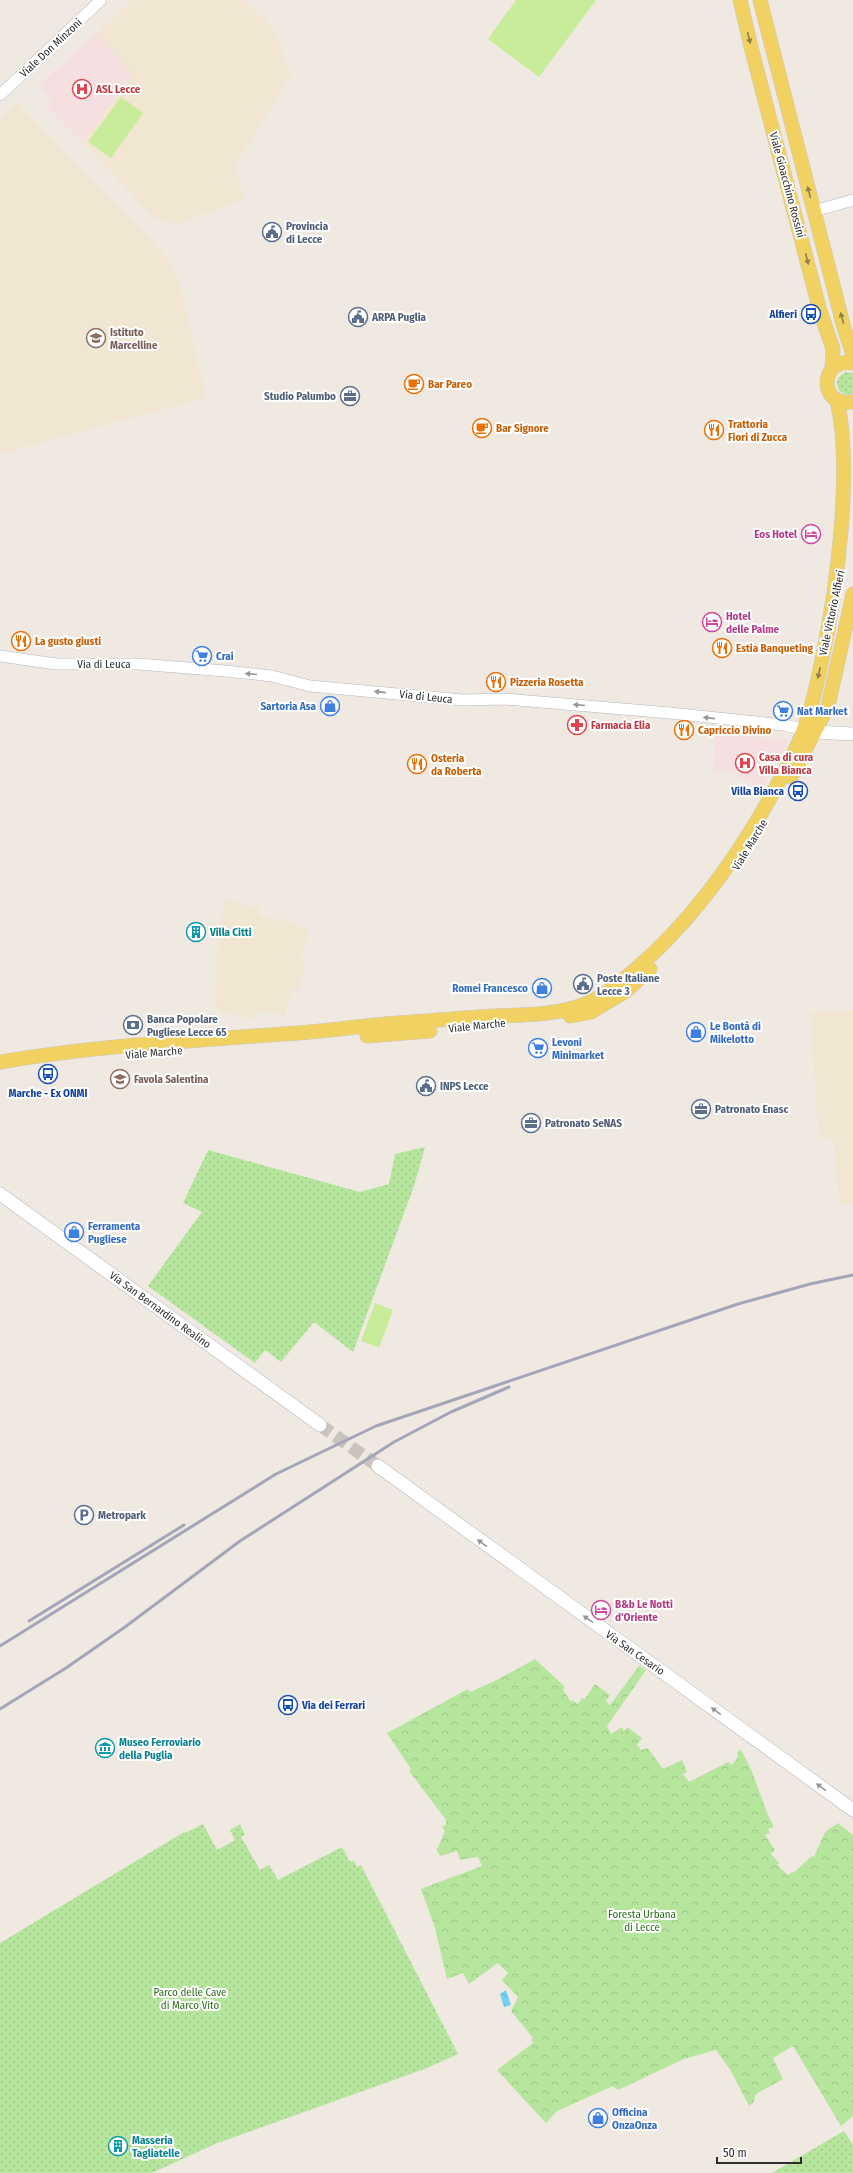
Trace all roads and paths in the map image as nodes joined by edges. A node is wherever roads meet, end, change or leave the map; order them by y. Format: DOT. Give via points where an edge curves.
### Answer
graph roads {
  1 [pos="101,0"];
  2 [pos="740,0"];
  3 [pos="760,0"];
  4 [pos="0,95"];
  5 [pos="853,200"];
  6 [pos="814,211"];
  7 [pos="853,355"];
  8 [pos="853,363"];
  9 [pos="832,369"];
  10 [pos="838,401"];
  11 [pos="853,402"];
  12 [pos="853,594"];
  13 [pos="0,656"];
  14 [pos="810,731"];
  15 [pos="853,734"];
  16 [pos="0,1062"];
  17 [pos="0,1070"];
  18 [pos="0,1194"];
  19 [pos="320,1425"];
  20 [pos="378,1466"];
  21 [pos="853,1810"];
  1 -- 4 [label="street, Viale Don Minzoni"];
  2 -- 9 [label="main road, Viale Gioacchino Rossini, one-way" via="820,311 833,348"];
  6 -- 3 [label="main road, Viale Gioacchino Rossini, one-way"];
  5 -- 6 [label="street"];
  7 -- 6 [label="main road, Viale Gioacchino Rossini, one-way"];
  8 -- 9 [label="main road" via="838,364"];
  9 -- 10 [label="main road, Viale Gioacchino Rossini" via="826,383 828,391"];
  10 -- 11 [label="main road"];
  10 -- 14 [label="main road, Viale Vittorio Alfieri, one-way" via="850,439 850,483 844,554"];
  12 -- 14 [label="main road, Viale Vittorio Alfieri" via="828,706"];
  14 -- 13 [label="street, Via di Leuca, one-way" via="784,725 574,705 463,700 310,686 272,676 225,671 138,664 56,664"];
  14 -- 15 [label="main road, Via di Leuca"];
  14 -- 16 [label="main road, Viale Marche" via="794,752 739,849 692,913 650,957 620,983 589,1002 538,1014 188,1040 49,1054"];
  14 -- 17 [label="main road, Viale Marche" via="734,872 700,918 626,991 591,1012 559,1019 49,1062"];
  18 -- 19 [label="main road, Via San Bernardino Realino"];
  21 -- 20 [label="main road, Via San Cesario, one-way"];
}
